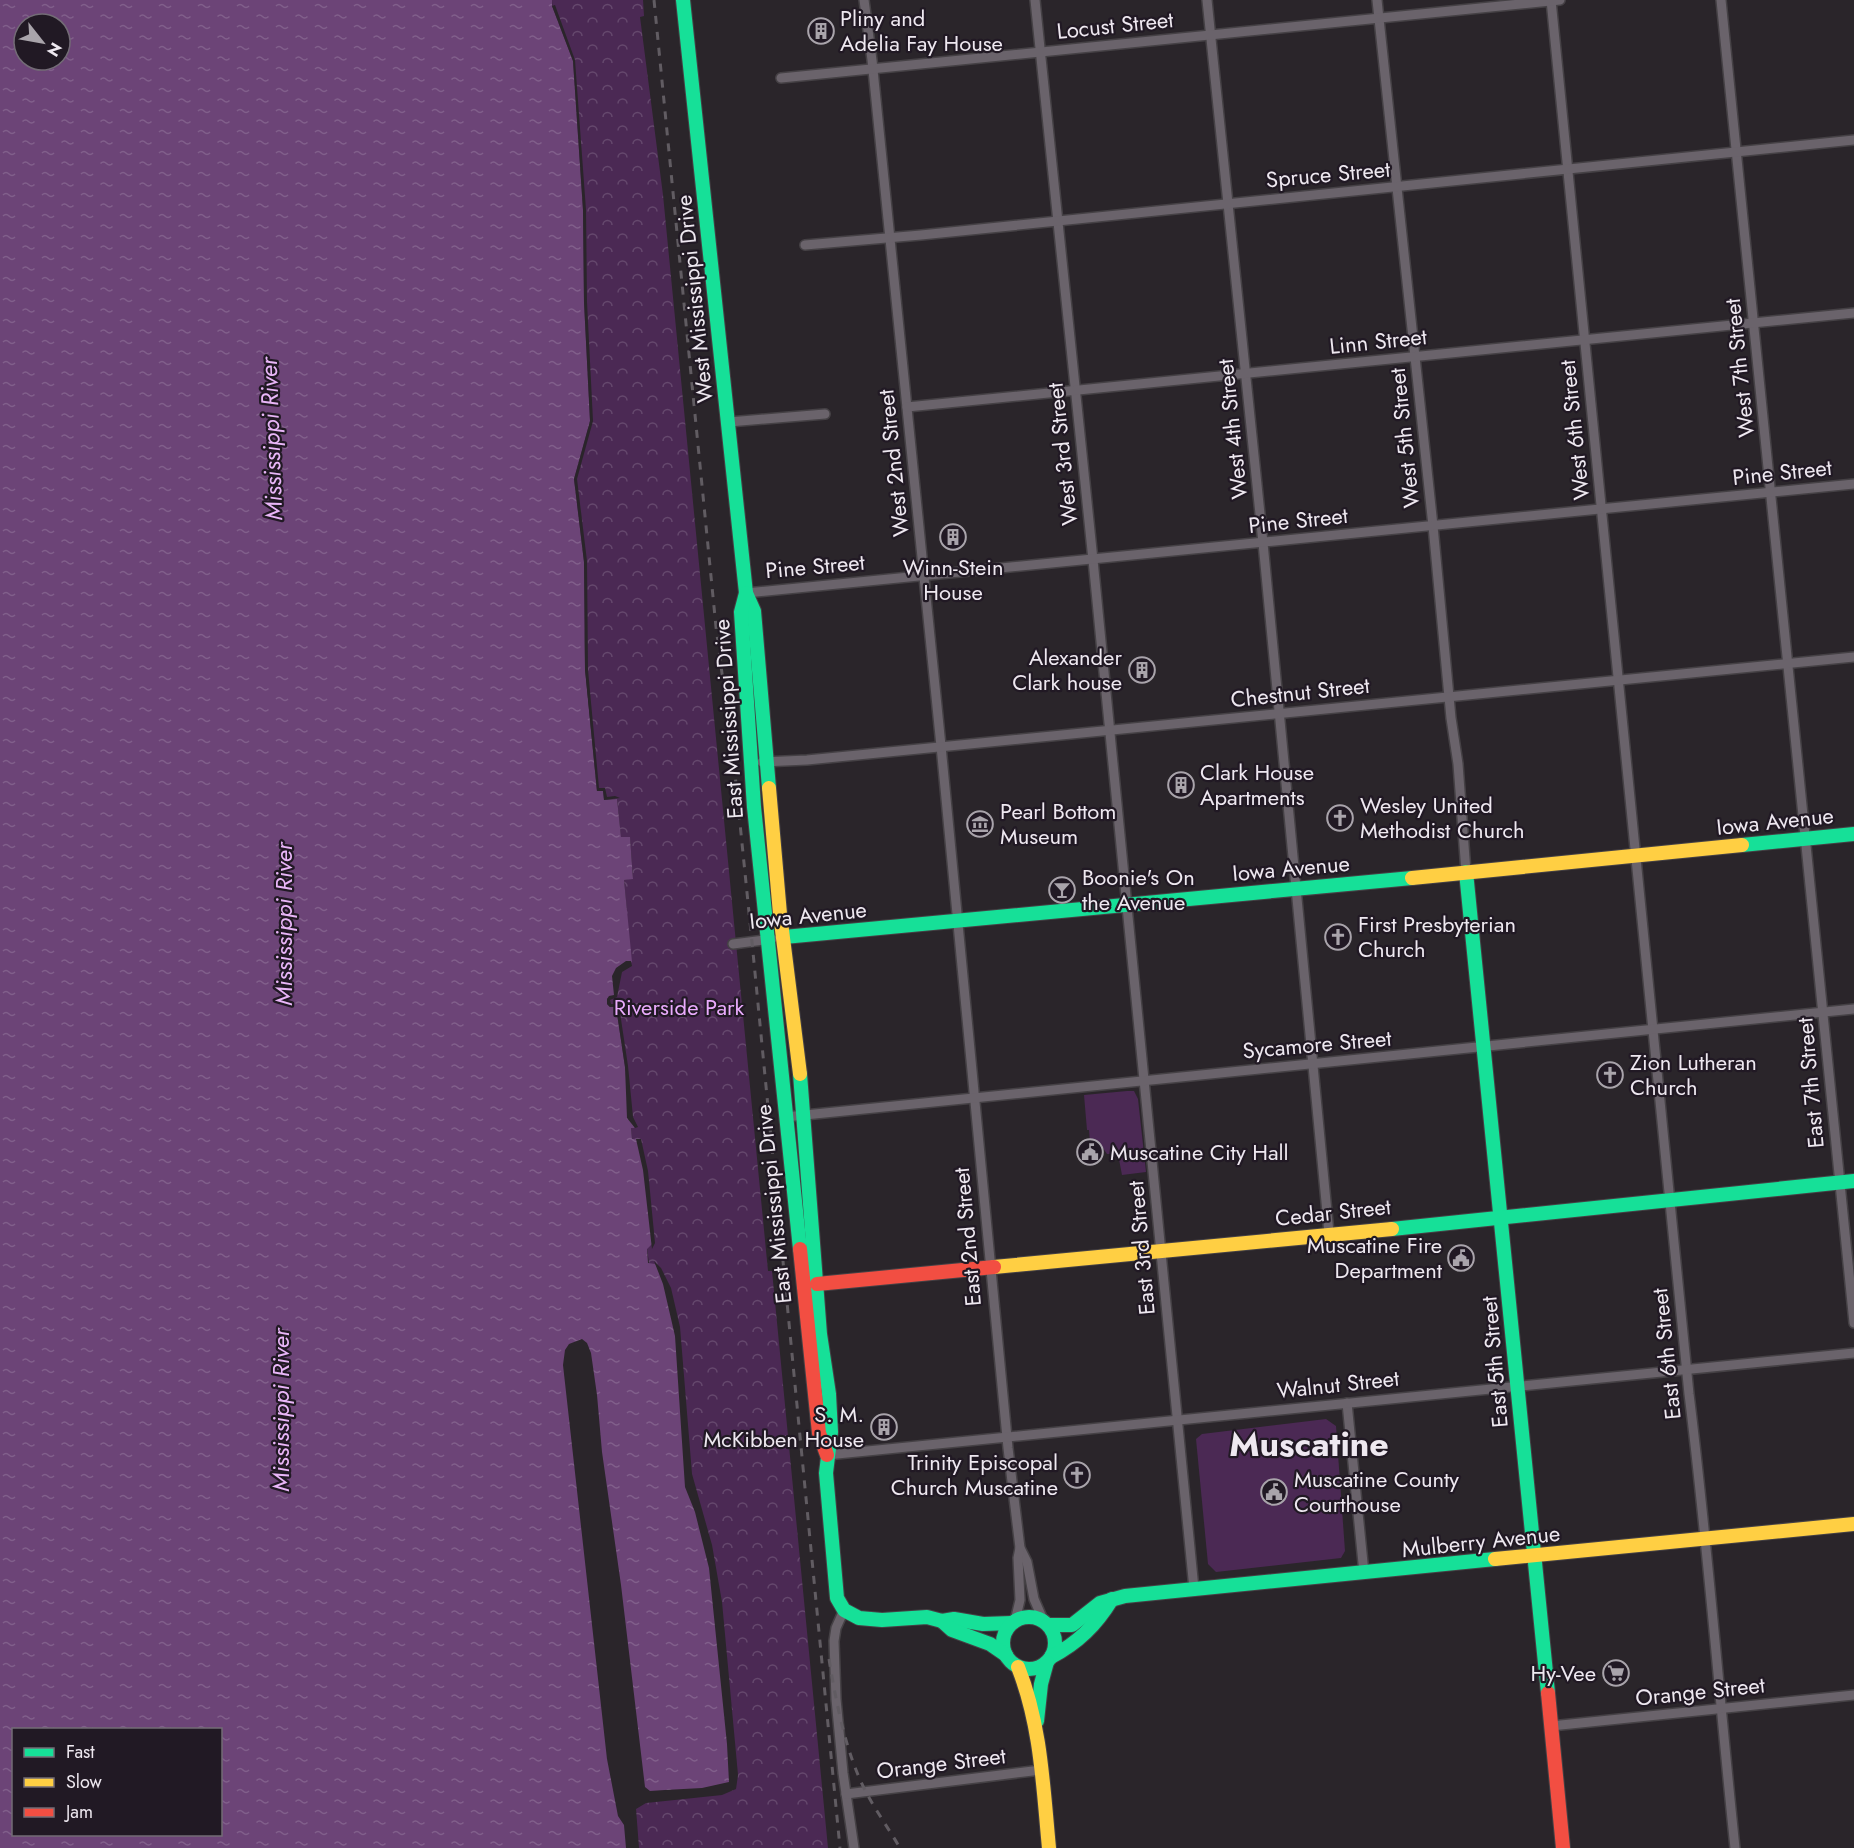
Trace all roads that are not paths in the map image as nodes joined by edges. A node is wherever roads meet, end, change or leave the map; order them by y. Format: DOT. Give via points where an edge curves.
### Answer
graph roads {
  1 [pos="684,0"];
  2 [pos="864,0"];
  3 [pos="1035,0"];
  4 [pos="1207,0"];
  5 [pos="1377,0"];
  6 [pos="1554,0"];
  7 [pos="1721,0"];
  8 [pos="1379,18"];
  9 [pos="1211,36"];
  10 [pos="1041,53"];
  11 [pos="873,69"];
  12 [pos="781,78"];
  13 [pos="1854,140"];
  14 [pos="1737,152"];
  15 [pos="1567,170"];
  16 [pos="1396,187"];
  17 [pos="1228,204"];
  18 [pos="1058,221"];
  19 [pos="889,237"];
  20 [pos="805,244"];
  21 [pos="1854,313"];
  22 [pos="1754,323"];
  23 [pos="1584,340"];
  24 [pos="1415,356"];
  25 [pos="1246,373"];
  26 [pos="1075,390"];
  27 [pos="907,407"];
  28 [pos="825,414"];
  29 [pos="729,422"];
  30 [pos="1854,484"];
  31 [pos="1770,493"];
  32 [pos="1601,509"];
  33 [pos="1433,526"];
  34 [pos="1263,543"];
  35 [pos="1093,560"];
  36 [pos="924,576"];
  37 [pos="746,593"];
  38 [pos="1854,657"];
  39 [pos="1787,663"];
  40 [pos="1619,680"];
  41 [pos="1449,697"];
  42 [pos="1280,713"];
  43 [pos="1110,730"];
  44 [pos="941,746"];
  45 [pos="768,762"];
  46 [pos="751,763"];
  47 [pos="1854,834"];
  48 [pos="1805,839"];
  49 [pos="1636,855"];
  50 [pos="1466,872"];
  51 [pos="1296,890"];
  52 [pos="1127,904"];
  53 [pos="958,922"];
  54 [pos="784,937"];
  55 [pos="767,939"];
  56 [pos="733,944"];
  57 [pos="1854,1010"];
  58 [pos="1823,1013"];
  59 [pos="1653,1029"];
  60 [pos="1484,1047"];
  61 [pos="1312,1063"];
  62 [pos="1145,1081"];
  63 [pos="975,1098"];
  64 [pos="804,1115"];
  65 [pos="785,1117"];
  66 [pos="1854,1180"];
  67 [pos="1839,1182"];
  68 [pos="1670,1200"];
  69 [pos="1501,1218"];
  70 [pos="1329,1233"];
  71 [pos="1161,1251"];
  72 [pos="991,1267"];
  73 [pos="817,1284"];
  74 [pos="1854,1323"];
  75 [pos="1854,1353"];
  76 [pos="1687,1370"];
  77 [pos="1518,1386"];
  78 [pos="1347,1403"];
  79 [pos="1178,1420"];
  80 [pos="1007,1437"];
  81 [pos="826,1455"];
  82 [pos="1854,1524"];
  83 [pos="1706,1539"];
  84 [pos="1020,1548"];
  85 [pos="1534,1556"];
  86 [pos="1364,1574"];
  87 [pos="1194,1589"];
  88 [pos="1112,1599"];
  89 [pos="844,1610"];
  90 [pos="942,1621"];
  91 [pos="1014,1622"];
  92 [pos="1046,1623"];
  93 [pos="1006,1655"];
  94 [pos="1049,1659"];
  95 [pos="1018,1667"];
  96 [pos="1854,1695"];
  97 [pos="1721,1709"];
  98 [pos="1036,1724"];
  99 [pos="1551,1726"];
  100 [pos="1041,1770"];
  101 [pos="846,1794"];
  102 [pos="854,1848"];
  103 [pos="1049,1848"];
  104 [pos="1563,1848"];
  105 [pos="1735,1848"];
  1 -- 29 [label="main road, West Mississippi Drive"];
  2 -- 11 [label="street, West 2nd Street"];
  3 -- 10 [label="street, West 3rd Street"];
  4 -- 9 [label="street, West 4th Street"];
  5 -- 8 [label="street, West 5th Street"];
  6 -- 8 [label="street, Locust Street"];
  6 -- 15 [label="street, West 6th Street"];
  7 -- 14 [label="street, West 7th Street"];
  8 -- 9 [label="street, Locust Street"];
  8 -- 16 [label="street, West 5th Street"];
  9 -- 10 [label="street, Locust Street"];
  9 -- 17 [label="street, West 4th Street"];
  10 -- 11 [label="street, Locust Street"];
  10 -- 18 [label="street, West 3rd Street"];
  11 -- 12 [label="street, Locust Street"];
  11 -- 19 [label="street, West 2nd Street"];
  13 -- 14 [label="street, Spruce Street"];
  14 -- 15 [label="street, Spruce Street"];
  14 -- 22 [label="street, West 7th Street"];
  15 -- 16 [label="street, Spruce Street"];
  15 -- 23 [label="street, West 6th Street"];
  16 -- 17 [label="street, Spruce Street"];
  16 -- 24 [label="street, West 5th Street"];
  17 -- 18 [label="street, Spruce Street"];
  17 -- 25 [label="street, West 4th Street"];
  18 -- 19 [label="street, Spruce Street"];
  18 -- 26 [label="street, West 3rd Street"];
  19 -- 20 [label="street, Spruce Street"];
  19 -- 27 [label="street, West 2nd Street"];
  21 -- 22 [label="street, Linn Street"];
  22 -- 23 [label="street, Linn Street"];
  22 -- 31 [label="street, West 7th Street"];
  23 -- 24 [label="street, Linn Street"];
  23 -- 32 [label="street, West 6th Street"];
  24 -- 25 [label="street, Linn Street"];
  24 -- 33 [label="street, West 5th Street"];
  25 -- 26 [label="street, Linn Street"];
  25 -- 34 [label="street, West 4th Street"];
  26 -- 27 [label="street, Linn Street"];
  26 -- 35 [label="street, West 3rd Street"];
  27 -- 36 [label="street, West 2nd Street"];
  28 -- 29 [label="street"];
  29 -- 37 [label="main road, West Mississippi Drive"];
  30 -- 31 [label="street, Pine Street"];
  31 -- 32 [label="street, Pine Street"];
  31 -- 39 [label="street, West 7th Street"];
  32 -- 33 [label="street, Pine Street"];
  32 -- 40 [label="street, West 6th Street"];
  33 -- 34 [label="street, Pine Street"];
  33 -- 41 [label="street, West 5th Street"];
  34 -- 35 [label="street, Pine Street"];
  34 -- 42 [label="street, West 4th Street"];
  35 -- 36 [label="street, Pine Street"];
  35 -- 43 [label="street, West 3rd Street"];
  36 -- 37 [label="street, Pine Street"];
  36 -- 44 [label="street, West 2nd Street"];
  37 -- 45 [label="main road, East Mississippi Drive" via="753,611"];
  37 -- 46 [label="main road, East Mississippi Drive" via="741,612"];
  38 -- 39 [label="street, Chestnut Street"];
  39 -- 40 [label="street, Chestnut Street"];
  39 -- 48 [label="street, West 7th Street"];
  40 -- 41 [label="street, Chestnut Street"];
  40 -- 49 [label="street, West 6th Street"];
  41 -- 42 [label="street, Chestnut Street"];
  41 -- 50 [label="street, West 5th Street"];
  42 -- 43 [label="street, Chestnut Street"];
  42 -- 51 [label="street, West 4th Street"];
  43 -- 44 [label="street, Chestnut Street"];
  43 -- 52 [label="street, West 3rd Street"];
  44 -- 45 [label="street, Chestnut Street"];
  44 -- 53 [label="street, West 2nd Street"];
  45 -- 46 [label="street, Chestnut Street"];
  45 -- 54 [label="main road, East Mississippi Drive"];
  46 -- 55 [label="main road, East Mississippi Drive"];
  47 -- 48 [label="main road, Iowa Avenue"];
  48 -- 49 [label="main road, Iowa Avenue"];
  48 -- 58 [label="street, East 7th Street"];
  49 -- 50 [label="main road, Iowa Avenue"];
  49 -- 59 [label="street, East 6th Street"];
  50 -- 51 [label="main road, Iowa Avenue"];
  50 -- 60 [label="main road, East 5th Street"];
  51 -- 52 [label="main road, Iowa Avenue"];
  51 -- 61 [label="street, West 4th Street"];
  52 -- 53 [label="main road, Iowa Avenue"];
  52 -- 62 [label="street, East 3rd Street"];
  53 -- 54 [label="main road, Iowa Avenue"];
  53 -- 63 [label="street, East 2nd Street"];
  54 -- 55 [label="street, Iowa Avenue"];
  54 -- 64 [label="main road, East Mississippi Drive"];
  55 -- 56 [label="street, Iowa Avenue"];
  55 -- 65 [label="main road, East Mississippi Drive"];
  57 -- 58 [label="street, Sycamore Street"];
  58 -- 59 [label="street, Sycamore Street"];
  58 -- 67 [label="street, East 7th Street"];
  59 -- 60 [label="street, Sycamore Street"];
  59 -- 68 [label="street, East 6th Street"];
  60 -- 61 [label="street, Sycamore Street"];
  60 -- 69 [label="main road, East 5th Street"];
  61 -- 62 [label="street, Sycamore Street"];
  61 -- 70 [label="street, West 4th Street"];
  62 -- 63 [label="street, Sycamore Street"];
  62 -- 71 [label="street, East 3rd Street"];
  63 -- 64 [label="street, Sycamore Street"];
  63 -- 72 [label="street, East 2nd Street"];
  64 -- 65 [label="street, Sycamore Street"];
  64 -- 73 [label="main road, East Mississippi Drive"];
  65 -- 81 [label="main road, East Mississippi Drive" via="819,1433"];
  66 -- 67 [label="main road, Cedar Street"];
  67 -- 68 [label="main road, Cedar Street"];
  67 -- 74 [label="street, East 7th Street"];
  68 -- 69 [label="main road, Cedar Street"];
  68 -- 76 [label="street, East 6th Street"];
  69 -- 70 [label="main road, Cedar Street"];
  69 -- 77 [label="main road, East 5th Street"];
  70 -- 71 [label="main road, Cedar Street"];
  71 -- 72 [label="main road, Cedar Street"];
  71 -- 79 [label="street, East 3rd Street"];
  72 -- 73 [label="main road, Cedar Street"];
  72 -- 80 [label="street, East 2nd Street"];
  73 -- 81 [label="main road, East Mississippi Drive" via="830,1403 831,1432"];
  75 -- 76 [label="street, Walnut Street"];
  76 -- 77 [label="street, Walnut Street"];
  76 -- 83 [label="street, East 6th Street"];
  77 -- 78 [label="street, Walnut Street"];
  77 -- 85 [label="main road, East 5th Street"];
  78 -- 79 [label="street, Walnut Street"];
  78 -- 86 [label="street"];
  79 -- 80 [label="street, Walnut Street"];
  79 -- 87 [label="street, East 3rd Street"];
  80 -- 81 [label="street, Walnut Street"];
  80 -- 84 [label="street, East 2nd Street"];
  81 -- 89 [label="main road, East Mississippi Drive" via="833,1574 837,1598"];
  82 -- 83 [label="main road, Mulberry Avenue"];
  83 -- 85 [label="main road, Mulberry Avenue"];
  83 -- 97 [label="street, East 6th Street"];
  84 -- 91 [label="street, East 2nd Street" via="1020,1600"];
  84 -- 92 [label="street, East 2nd Street" via="1027,1562 1034,1599"];
  85 -- 86 [label="main road, Mulberry Avenue"];
  85 -- 99 [label="main road, East 5th Street"];
  86 -- 87 [label="main road, Mulberry Avenue"];
  87 -- 88 [label="main road, Mulberry Avenue"];
  88 -- 92 [label="main road, Mulberry Avenue" via="1098,1604 1070,1627"];
  88 -- 94 [label="main road" via="1080,1641"];
  89 -- 90 [label="main road" via="871,1620 927,1617"];
  89 -- 101 [label="street" via="834,1641"];
  90 -- 91 [label="main road"];
  90 -- 93 [label="main road"];
  91 -- 92 [label="main road" via="1030,1617"];
  91 -- 93 [label="main road" via="1003,1641"];
  92 -- 94 [label="main road" via="1055,1644"];
  93 -- 95 [label="main road"];
  94 -- 95 [label="main road" via="1034,1669"];
  94 -- 98 [label="main road" via="1041,1681"];
  95 -- 98 [label="main road"];
  96 -- 97 [label="street, Orange Street"];
  97 -- 99 [label="street, Orange Street"];
  97 -- 105 [label="street, East 6th Street"];
  98 -- 100 [label="main road"];
  99 -- 104 [label="main road, East 5th Street"];
  100 -- 101 [label="street, Orange Street"];
  100 -- 103 [label="main road"];
  101 -- 102 [label="street"];
}
